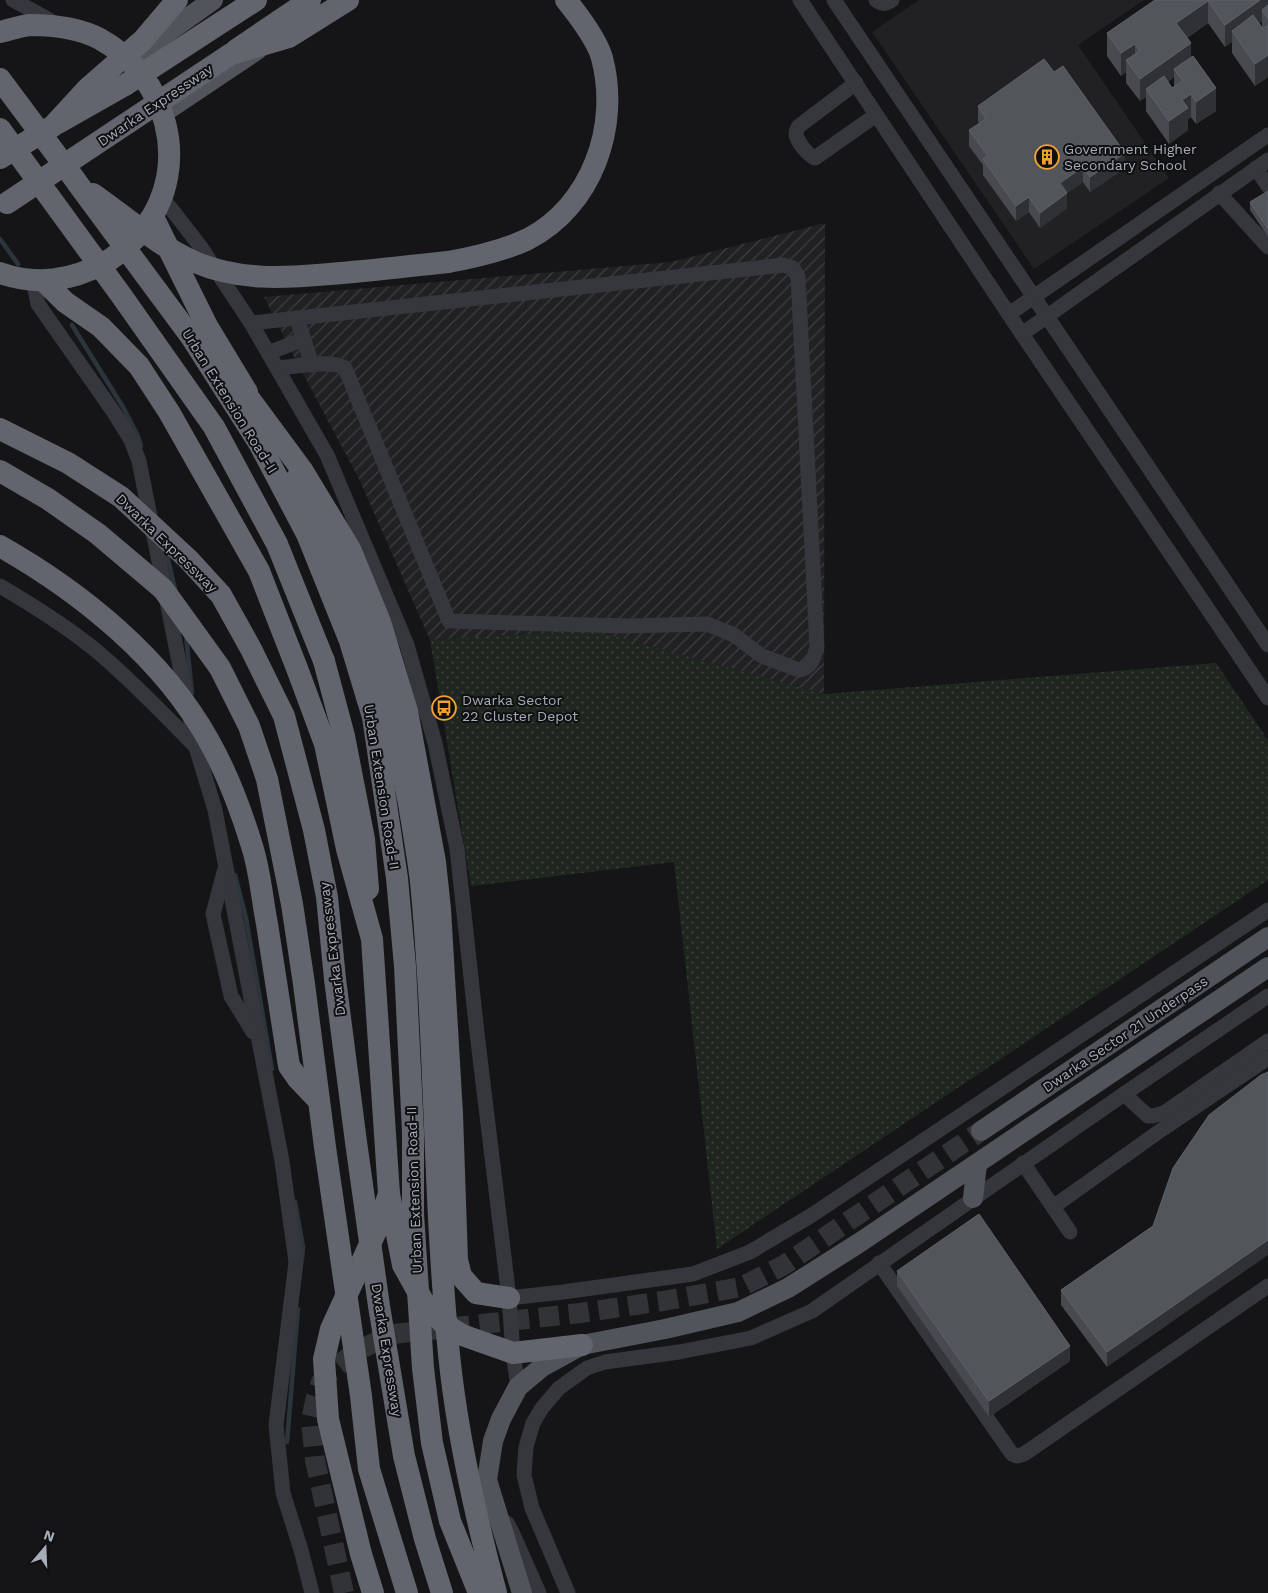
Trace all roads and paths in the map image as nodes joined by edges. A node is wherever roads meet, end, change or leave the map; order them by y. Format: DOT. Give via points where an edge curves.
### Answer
graph roads {
  1 [pos="13,0"];
  2 [pos="177,0"];
  3 [pos="213,0"];
  4 [pos="256,0"];
  5 [pos="310,0"];
  6 [pos="332,0"];
  7 [pos="348,0"];
  8 [pos="566,0"];
  9 [pos="800,0"];
  10 [pos="834,0"];
  11 [pos="876,0"];
  12 [pos="892,0"];
  13 [pos="64,27"];
  14 [pos="0,32"];
  15 [pos="231,54"];
  16 [pos="129,60"];
  17 [pos="0,79"];
  18 [pos="856,83"];
  19 [pos="163,113"];
  20 [pos="876,114"];
  21 [pos="53,126"];
  22 [pos="0,129"];
  23 [pos="1268,135"];
  24 [pos="0,158"];
  25 [pos="1262,164"];
  26 [pos="78,184"];
  27 [pos="1268,186"];
  28 [pos="1219,194"];
  29 [pos="162,197"];
  30 [pos="0,208"];
  31 [pos="152,217"];
  32 [pos="1268,247"];
  33 [pos="0,273"];
  34 [pos="39,280"];
  35 [pos="1034,297"];
  36 [pos="1008,314"];
  37 [pos="1046,316"];
  38 [pos="297,318"];
  39 [pos="251,323"];
  40 [pos="1022,334"];
  41 [pos="192,338"];
  42 [pos="304,339"];
  43 [pos="268,353"];
  44 [pos="312,366"];
  45 [pos="277,368"];
  46 [pos="0,429"];
  47 [pos="0,471"];
  48 [pos="0,546"];
  49 [pos="0,586"];
  50 [pos="1268,645"];
  51 [pos="1268,698"];
  52 [pos="196,747"];
  53 [pos="225,865"];
  54 [pos="1268,910"];
  55 [pos="1268,938"];
  56 [pos="372,939"];
  57 [pos="1268,968"];
  58 [pos="1268,996"];
  59 [pos="1268,1041"];
  60 [pos="258,1042"];
  61 [pos="1268,1058"];
  62 [pos="1124,1094"];
  63 [pos="318,1101"];
  64 [pos="981,1130"];
  65 [pos="977,1164"];
  66 [pos="1023,1164"];
  67 [pos="389,1194"];
  68 [pos="973,1198"];
  69 [pos="1053,1207"];
  70 [pos="1070,1232"];
  71 [pos="878,1263"];
  72 [pos="450,1268"];
  73 [pos="413,1276"];
  74 [pos="1268,1286"];
  75 [pos="509,1298"];
  76 [pos="582,1345"];
  77 [pos="513,1353"];
  78 [pos="518,1387"];
  79 [pos="497,1510"];
  80 [pos="312,1593"];
  81 [pos="373,1593"];
  82 [pos="407,1593"];
  83 [pos="442,1593"];
  84 [pos="479,1593"];
  85 [pos="496,1593"];
  86 [pos="522,1593"];
  87 [pos="539,1593"];
  88 [pos="568,1593"];
  1 -- 13 [label="street"];
  2 -- 21 [label="highway, bridge" via="143,40 88,88"];
  3 -- 16 [label="main road"];
  4 -- 21 [label="highway, bridge" via="124,85"];
  5 -- 15 [label="highway, Dwarka Expressway"];
  6 -- 19 [label="main road"];
  7 -- 15 [label="highway, bridge" via="288,37"];
  8 -- 26 [label="highway, bridge" via="602,57 608,92 605,137 593,173 570,206 530,238 505,249 448,262 351,273 258,277 226,272 194,261 156,239"];
  9 -- 18 [label="street"];
  10 -- 35 [label="street"];
  11 -- 12 [label="street" via="885,4"];
  13 -- 14 [label="highway" via="28,25"];
  13 -- 16 [label="highway" via="99,39"];
  15 -- 30 [label="highway, Dwarka Expressway, bridge"];
  16 -- 19 [label="highway" via="149,84"];
  17 -- 26 [label="highway, Urban Extension Road-II, bridge"];
  18 -- 20 [label="street"];
  18 -- 20 [label="street" via="799,126 796,137 815,158"];
  19 -- 29 [label="highway" via="169,141 169,169"];
  20 -- 36 [label="street"];
  21 -- 24 [label="highway, bridge"];
  22 -- 56 [label="highway, Urban Extension Road-II, bridge" via="214,427 277,544 324,661 344,736 364,839"];
  23 -- 35 [label="street"];
  25 -- 27 [label="street"];
  25 -- 28 [label="street"];
  26 -- 41 [label="highway, Urban Extension Road-II, bridge"];
  28 -- 32 [label="street"];
  28 -- 37 [label="street"];
  29 -- 31 [label="highway"];
  29 -- 39 [label="street" via="200,246"];
  31 -- 34 [label="highway" via="132,244 106,264 75,276"];
  31 -- 72 [label="highway, bridge" via="207,326 296,474 361,620 384,690 409,803 420,880 428,965 434,1123"];
  33 -- 34 [label="highway" via="13,278"];
  34 -- 52 [label="street" via="38,304 115,414 139,461"];
  34 -- 56 [label="highway" via="100,327 139,366 197,459 259,571 325,744 346,849"];
  35 -- 36 [label="street"];
  35 -- 37 [label="street"];
  36 -- 40 [label="street"];
  37 -- 40 [label="street"];
  37 -- 50 [label="street"];
  38 -- 39 [label="street"];
  38 -- 42 [label="street"];
  38 -- 44 [label="street" via="784,264 793,268 798,277 817,647 811,663 798,670 762,656 734,635 707,624 628,626 449,621 345,368 337,364"];
  39 -- 43 [label="street"];
  40 -- 51 [label="street"];
  41 -- 72 [label="highway, bridge" via="218,357 302,470 350,549 380,622 407,711 440,909 452,1114"];
  41 -- 73 [label="highway, Urban Extension Road-II, bridge" via="259,443 307,534 350,640 373,717 398,878 406,966 413,1133"];
  42 -- 43 [label="street"];
  42 -- 44 [label="street"];
  43 -- 45 [label="street"];
  44 -- 45 [label="street"];
  45 -- 75 [label="street" via="327,454 362,536 407,645 435,743 457,849"];
  46 -- 83 [label="highway, Dwarka Expressway, bridge" via="68,464 121,497 188,559 221,595 284,716 314,830 327,897 379,1306 404,1456"];
  47 -- 63 [label="highway, bridge" via="48,498 98,534 163,589 224,676 249,726 267,778 292,904"];
  48 -- 63 [label="highway, bridge" via="62,585 105,618 174,691 209,740 231,788 252,847 289,1066"];
  49 -- 52 [label="street" via="45,613 99,653"];
  52 -- 53 [label="street" via="215,810"];
  53 -- 60 [label="street"];
  53 -- 60 [label="street" via="213,914 231,996"];
  54 -- 75 [label="street" via="750,1252 693,1274"];
  55 -- 64 [label="main road, Dwarka Sector 21 Underpass"];
  56 -- 67 [label="highway"];
  57 -- 65 [label="main road"];
  58 -- 62 [label="street"];
  59 -- 62 [label="street" via="1164,1113 1148,1116"];
  60 -- 80 [label="street" via="282,1161 296,1262 276,1425 283,1493"];
  61 -- 69 [label="street"];
  62 -- 66 [label="street"];
  63 -- 82 [label="highway, bridge" via="362,1396 369,1469"];
  65 -- 68 [label="main road"];
  65 -- 76 [label="main road" via="788,1288 738,1312"];
  66 -- 68 [label="street"];
  66 -- 69 [label="street"];
  67 -- 73 [label="highway" via="403,1265"];
  67 -- 81 [label="highway" via="376,1231 330,1329 324,1359 328,1419"];
  68 -- 71 [label="street"];
  69 -- 70 [label="street"];
  71 -- 74 [label="street" via="1012,1454 1017,1456"];
  71 -- 88 [label="street" via="812,1311 751,1338 605,1362 587,1368 559,1388 533,1423 526,1447 524,1475 532,1508"];
  72 -- 73 [label="highway" via="428,1279"];
  72 -- 75 [label="highway" via="476,1293"];
  72 -- 85 [label="highway, bridge" via="449,1354 460,1442"];
  73 -- 77 [label="highway" via="423,1302 444,1324 462,1335"];
  73 -- 84 [label="highway, Urban Extension Road-II, bridge" via="432,1444 450,1521"];
  75 -- 77 [label="street"];
  76 -- 77 [label="highway"];
  76 -- 78 [label="main road" via="542,1367"];
  77 -- 78 [label="street"];
  78 -- 79 [label="main road" via="493,1441 487,1480"];
  79 -- 86 [label="main road"];
  79 -- 87 [label="street" via="512,1532"];
}
